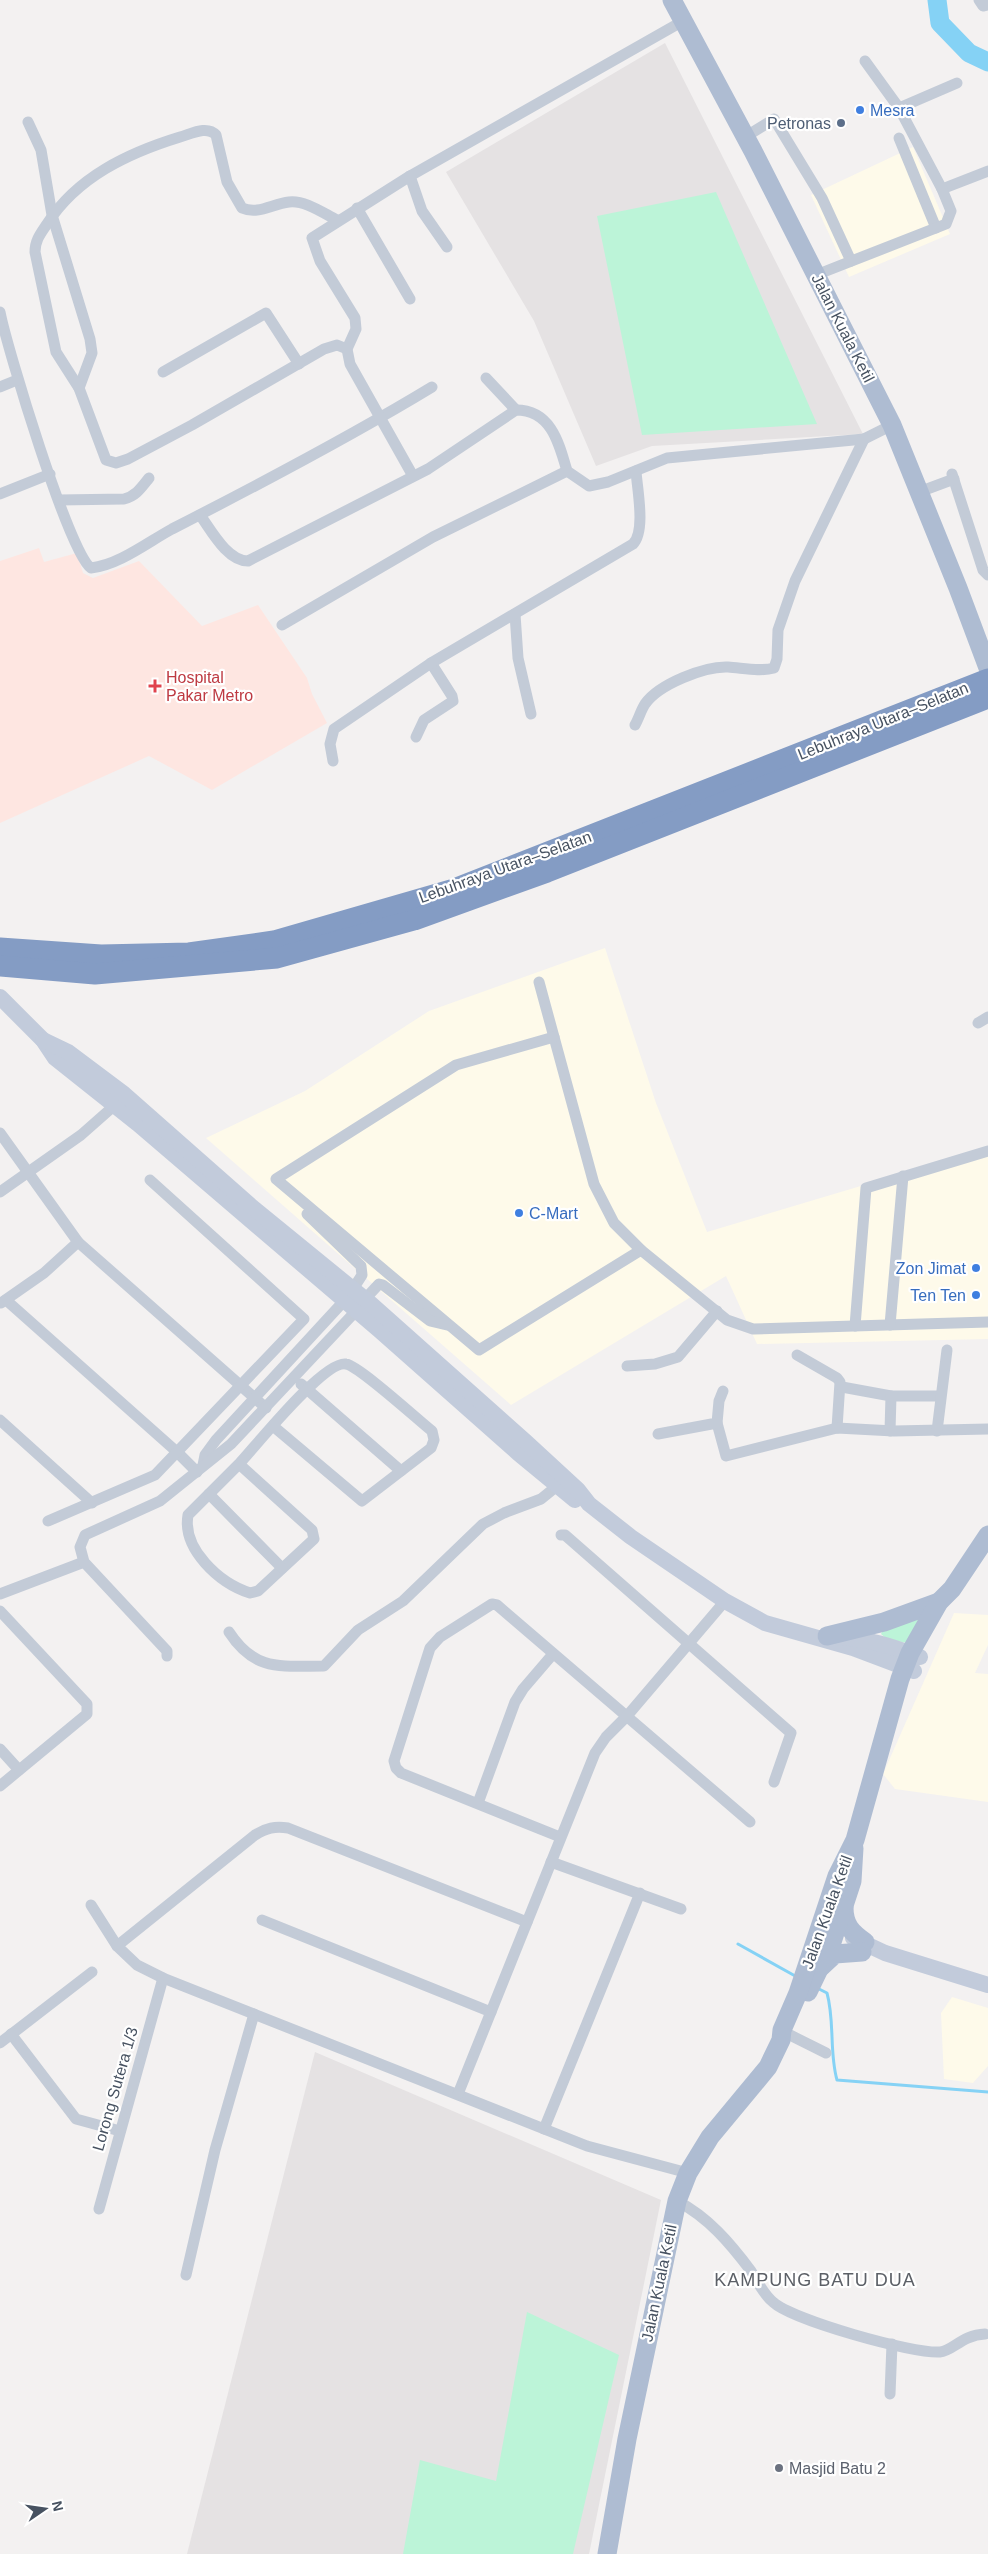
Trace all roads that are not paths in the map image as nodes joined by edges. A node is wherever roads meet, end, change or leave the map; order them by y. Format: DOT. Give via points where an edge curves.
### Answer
graph roads {
  1 [pos="672,0"];
  2 [pos="979,0"];
  3 [pos="988,5"];
  4 [pos="683,20"];
  5 [pos="865,61"];
  6 [pos="957,83"];
  7 [pos="899,108"];
  8 [pos="28,122"];
  9 [pos="745,137"];
  10 [pos="899,138"];
  11 [pos="988,171"];
  12 [pos="410,176"];
  13 [pos="942,189"];
  14 [pos="357,208"];
  15 [pos="52,216"];
  16 [pos="337,220"];
  17 [pos="936,228"];
  18 [pos="447,247"];
  19 [pos="851,261"];
  20 [pos="816,275"];
  21 [pos="410,299"];
  22 [pos="0,312"];
  23 [pos="347,349"];
  24 [pos="299,364"];
  25 [pos="162,372"];
  26 [pos="486,378"];
  27 [pos="17,380"];
  28 [pos="0,387"];
  29 [pos="432,387"];
  30 [pos="79,388"];
  31 [pos="516,410"];
  32 [pos="380,418"];
  33 [pos="892,425"];
  34 [pos="864,438"];
  35 [pos="567,471"];
  36 [pos="636,471"];
  37 [pos="50,474"];
  38 [pos="413,476"];
  39 [pos="149,478"];
  40 [pos="919,492"];
  41 [pos="0,494"];
  42 [pos="59,500"];
  43 [pos="200,515"];
  44 [pos="988,574"];
  45 [pos="514,614"];
  46 [pos="282,624"];
  47 [pos="431,663"];
  48 [pos="988,668"];
  49 [pos="988,679"];
  50 [pos="988,698"];
  51 [pos="532,714"];
  52 [pos="635,724"];
  53 [pos="416,737"];
  54 [pos="333,761"];
  55 [pos="0,948"];
  56 [pos="98,965"];
  57 [pos="0,966"];
  58 [pos="539,982"];
  59 [pos="0,997"];
  60 [pos="554,1037"];
  61 [pos="43,1040"];
  62 [pos="115,1105"];
  63 [pos="0,1133"];
  64 [pos="988,1151"];
  65 [pos="29,1173"];
  66 [pos="903,1176"];
  67 [pos="150,1180"];
  68 [pos="0,1192"];
  69 [pos="293,1193"];
  70 [pos="78,1242"];
  71 [pos="641,1250"];
  72 [pos="354,1300"];
  73 [pos="3,1302"];
  74 [pos="717,1311"];
  75 [pos="988,1322"];
  76 [pos="890,1325"];
  77 [pos="451,1326"];
  78 [pos="855,1326"];
  79 [pos="947,1350"];
  80 [pos="797,1355"];
  81 [pos="627,1366"];
  82 [pos="294,1378"];
  83 [pos="241,1386"];
  84 [pos="842,1387"];
  85 [pos="306,1389"];
  86 [pos="723,1391"];
  87 [pos="891,1396"];
  88 [pos="940,1396"];
  89 [pos="254,1398"];
  90 [pos="266,1408"];
  91 [pos="0,1420"];
  92 [pos="717,1423"];
  93 [pos="273,1426"];
  94 [pos="837,1428"];
  95 [pos="988,1429"];
  96 [pos="890,1431"];
  97 [pos="937,1431"];
  98 [pos="658,1434"];
  99 [pos="177,1452"];
  100 [pos="239,1464"];
  101 [pos="200,1469"];
  102 [pos="401,1471"];
  103 [pos="557,1486"];
  104 [pos="209,1494"];
  105 [pos="92,1503"];
  106 [pos="590,1504"];
  107 [pos="48,1521"];
  108 [pos="561,1535"];
  109 [pos="988,1535"];
  110 [pos="84,1562"];
  111 [pos="282,1568"];
  112 [pos="0,1594"];
  113 [pos="946,1596"];
  114 [pos="725,1601"];
  115 [pos="0,1611"];
  116 [pos="229,1632"];
  117 [pos="805,1634"];
  118 [pos="827,1636"];
  119 [pos="688,1644"];
  120 [pos="553,1654"];
  121 [pos="167,1656"];
  122 [pos="912,1662"];
  123 [pos="626,1716"];
  124 [pos="0,1749"];
  125 [pos="19,1770"];
  126 [pos="774,1782"];
  127 [pos="0,1786"];
  128 [pos="478,1802"];
  129 [pos="750,1822"];
  130 [pos="560,1837"];
  131 [pos="855,1840"];
  132 [pos="551,1862"];
  133 [pos="640,1893"];
  134 [pos="91,1906"];
  135 [pos="844,1907"];
  136 [pos="681,1909"];
  137 [pos="262,1920"];
  138 [pos="526,1922"];
  139 [pos="826,1935"];
  140 [pos="117,1946"];
  141 [pos="863,1947"];
  142 [pos="92,1972"];
  143 [pos="814,1973"];
  144 [pos="163,1978"];
  145 [pos="988,1985"];
  146 [pos="491,2012"];
  147 [pos="254,2014"];
  148 [pos="11,2034"];
  149 [pos="785,2038"];
  150 [pos="0,2043"];
  151 [pos="826,2054"];
  152 [pos="458,2094"];
  153 [pos="544,2129"];
  154 [pos="120,2131"];
  155 [pos="688,2173"];
  156 [pos="677,2201"];
  157 [pos="98,2210"];
  158 [pos="186,2276"];
  159 [pos="985,2334"];
  160 [pos="892,2344"];
  161 [pos="890,2394"];
  162 [pos="607,2554"];
  1 -- 4 [label="main road, Jalan Kuala Ketil"];
  2 -- 3 [label="street" via="984,6"];
  4 -- 9 [label="main road, Jalan Kuala Ketil"];
  4 -- 12 [label="street"];
  5 -- 7 [label="street"];
  6 -- 7 [label="street"];
  7 -- 13 [label="street"];
  8 -- 15 [label="street" via="46,167"];
  9 -- 19 [label="street" via="774,119 822,198"];
  9 -- 20 [label="main road, Jalan Kuala Ketil"];
  10 -- 17 [label="street"];
  11 -- 13 [label="street"];
  12 -- 14 [label="street"];
  12 -- 18 [label="street" via="422,211"];
  13 -- 17 [label="street" via="950,219"];
  14 -- 16 [label="street"];
  14 -- 21 [label="street"];
  15 -- 16 [label="street" via="82,185 119,160 152,146 208,130 216,135 227,182 242,208 254,211 297,202"];
  15 -- 30 [label="street" via="92,346"];
  15 -- 30 [label="street" via="37,240 36,252 56,352"];
  16 -- 23 [label="street" via="312,238 320,261 355,318 356,329"];
  17 -- 19 [label="street"];
  19 -- 20 [label="street"];
  20 -- 33 [label="main road, Jalan Kuala Ketil"];
  22 -- 27 [label="street"];
  23 -- 24 [label="street" via="330,346"];
  23 -- 32 [label="street" via="350,364"];
  24 -- 25 [label="street" via="266,313"];
  24 -- 30 [label="street" via="116,464 106,460"];
  26 -- 31 [label="street"];
  27 -- 28 [label="street"];
  27 -- 37 [label="street"];
  29 -- 32 [label="street"];
  31 -- 35 [label="street" via="535,414 546,422 559,443"];
  31 -- 38 [label="street"];
  32 -- 38 [label="street"];
  32 -- 43 [label="street"];
  33 -- 34 [label="street"];
  33 -- 40 [label="main road, Jalan Kuala Ketil"];
  34 -- 36 [label="street" via="668,458"];
  34 -- 52 [label="street" via="795,580 778,630 774,668 726,667 682,679 660,688 646,703"];
  35 -- 36 [label="street" via="589,486"];
  35 -- 46 [label="street" via="434,537"];
  36 -- 45 [label="street" via="640,526 636,541"];
  37 -- 41 [label="street"];
  37 -- 42 [label="street"];
  38 -- 43 [label="street" via="248,561 242,561 227,550"];
  39 -- 42 [label="street" via="132,497"];
  40 -- 44 [label="street" via="953,476 983,570"];
  40 -- 48 [label="main road, Jalan Kuala Ketil"];
  42 -- 43 [label="street" via="85,564 90,568 117,558"];
  45 -- 47 [label="street"];
  45 -- 51 [label="street" via="518,658"];
  47 -- 53 [label="street" via="452,696 452,702 424,720"];
  47 -- 54 [label="street" via="334,729 330,744"];
  49 -- 56 [label="highway, Lebuhraya Utara–Selatan" via="454,889 274,941"];
  50 -- 56 [label="highway, Lebuhraya Utara–Selatan" via="547,872 414,920 277,958"];
  55 -- 56 [label="highway, Lebuhraya Utara–Selatan"];
  56 -- 57 [label="highway, Lebuhraya Utara–Selatan"];
  58 -- 60 [label="street"];
  59 -- 61 [label="main road"];
  60 -- 69 [label="street" via="450,1068 276,1179"];
  60 -- 71 [label="street" via="594,1184 614,1223"];
  61 -- 62 [label="main road" via="55,1058"];
  61 -- 72 [label="main road" via="68,1052 124,1094"];
  62 -- 65 [label="street"];
  62 -- 72 [label="main road"];
  63 -- 65 [label="street"];
  64 -- 66 [label="street"];
  65 -- 68 [label="street"];
  65 -- 70 [label="street"];
  66 -- 76 [label="street"];
  66 -- 78 [label="street" via="866,1188"];
  67 -- 83 [label="street" via="304,1319"];
  69 -- 72 [label="street" via="299,1206 361,1266 362,1275"];
  69 -- 77 [label="street"];
  70 -- 73 [label="street" via="44,1273"];
  70 -- 83 [label="street"];
  71 -- 74 [label="street"];
  71 -- 77 [label="street" via="479,1350"];
  72 -- 77 [label="street" via="379,1284 383,1285 430,1321"];
  72 -- 82 [label="street"];
  72 -- 89 [label="street"];
  72 -- 103 [label="main road"];
  72 -- 106 [label="main road" via="520,1436"];
  73 -- 99 [label="street"];
  74 -- 78 [label="street" via="727,1320 753,1329"];
  74 -- 81 [label="street" via="678,1357 655,1364"];
  75 -- 76 [label="street"];
  76 -- 78 [label="street"];
  79 -- 88 [label="street"];
  80 -- 84 [label="street" via="837,1378"];
  82 -- 85 [label="street"];
  82 -- 90 [label="street"];
  83 -- 89 [label="street"];
  83 -- 99 [label="street"];
  84 -- 87 [label="street"];
  84 -- 94 [label="street"];
  85 -- 93 [label="street"];
  85 -- 102 [label="street"];
  85 -- 102 [label="street" via="336,1364 346,1364 361,1371 432,1431 434,1440 431,1448"];
  86 -- 92 [label="street"];
  87 -- 88 [label="street"];
  87 -- 96 [label="street"];
  88 -- 97 [label="street"];
  89 -- 90 [label="street"];
  89 -- 101 [label="street" via="216,1440"];
  90 -- 101 [label="street" via="231,1444"];
  91 -- 105 [label="street"];
  92 -- 94 [label="street" via="726,1456"];
  92 -- 98 [label="street"];
  93 -- 100 [label="street"];
  93 -- 102 [label="street" via="359,1501 364,1501"];
  94 -- 96 [label="street"];
  95 -- 97 [label="street"];
  96 -- 97 [label="street"];
  99 -- 101 [label="street"];
  99 -- 105 [label="street" via="155,1475"];
  100 -- 104 [label="street"];
  100 -- 111 [label="street" via="314,1532 311,1543"];
  101 -- 110 [label="street" via="160,1501 85,1535 80,1547"];
  103 -- 106 [label="main road" via="574,1500"];
  103 -- 116 [label="street" via="541,1499 483,1524 403,1601 358,1630 324,1666 281,1666 262,1662 240,1648"];
  104 -- 111 [label="street"];
  104 -- 111 [label="street" via="188,1515 186,1525 190,1543 200,1557 224,1579 250,1593 258,1591"];
  105 -- 107 [label="street"];
  106 -- 114 [label="main road"];
  108 -- 119 [label="street" via="565,1534"];
  109 -- 113 [label="main road, Jalan Kuala Ketil"];
  110 -- 112 [label="street"];
  110 -- 121 [label="street" via="167,1651"];
  113 -- 118 [label="main road" via="884,1622"];
  113 -- 122 [label="main road, Jalan Kuala Ketil" via="951,1596"];
  114 -- 117 [label="main road" via="765,1623"];
  114 -- 119 [label="street"];
  115 -- 125 [label="street" via="87,1704 89,1710"];
  117 -- 118 [label="main road"];
  117 -- 122 [label="main road"];
  118 -- 122 [label="main road" via="885,1644"];
  119 -- 123 [label="street"];
  119 -- 126 [label="street" via="791,1734"];
  120 -- 123 [label="street"];
  120 -- 128 [label="street" via="515,1702"];
  120 -- 128 [label="street" via="492,1604 440,1637 430,1648 394,1761 396,1768 401,1773"];
  122 -- 131 [label="main road, Jalan Kuala Ketil" via="885,1731"];
  123 -- 129 [label="street"];
  123 -- 130 [label="street" via="595,1753"];
  124 -- 125 [label="street"];
  125 -- 127 [label="street"];
  128 -- 130 [label="street"];
  130 -- 132 [label="street"];
  131 -- 135 [label="main road, Jalan Kuala Ketil" via="852,1881"];
  131 -- 139 [label="main road, Jalan Kuala Ketil" via="837,1876"];
  132 -- 133 [label="street"];
  132 -- 138 [label="street"];
  133 -- 136 [label="street"];
  133 -- 153 [label="street"];
  134 -- 140 [label="street"];
  135 -- 139 [label="main road, Jalan Kuala Ketil"];
  135 -- 141 [label="main road" via="844,1920"];
  137 -- 146 [label="street"];
  138 -- 140 [label="street" via="277,1826 255,1835"];
  138 -- 146 [label="street"];
  139 -- 141 [label="main road"];
  139 -- 143 [label="main road, Jalan Kuala Ketil"];
  140 -- 144 [label="street" via="137,1965"];
  141 -- 143 [label="main road" via="835,1954"];
  141 -- 145 [label="main road"];
  142 -- 148 [label="street"];
  143 -- 149 [label="main road, Jalan Kuala Ketil" via="782,2030"];
  144 -- 147 [label="street"];
  144 -- 154 [label="street, Lorong Sutera 1/3"];
  146 -- 152 [label="street"];
  147 -- 152 [label="street"];
  147 -- 158 [label="street" via="215,2150"];
  148 -- 150 [label="street"];
  148 -- 154 [label="street" via="76,2119"];
  149 -- 151 [label="street"];
  149 -- 155 [label="main road, Jalan Kuala Ketil" via="768,2067 710,2137"];
  152 -- 153 [label="street"];
  153 -- 155 [label="street" via="587,2146"];
  154 -- 157 [label="street, Lorong Sutera 1/3"];
  155 -- 156 [label="main road, Jalan Kuala Ketil"];
  156 -- 160 [label="street" via="712,2224 772,2302 787,2311"];
  156 -- 162 [label="main road, Jalan Kuala Ketil" via="627,2439"];
  159 -- 160 [label="street" via="968,2336 943,2352 916,2351"];
  160 -- 161 [label="street"];
}
